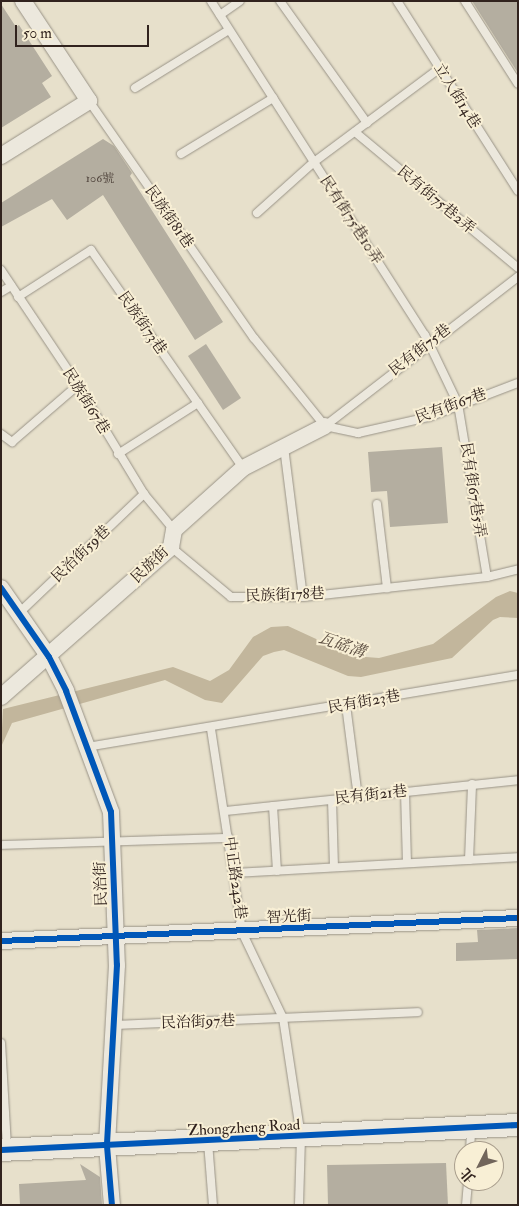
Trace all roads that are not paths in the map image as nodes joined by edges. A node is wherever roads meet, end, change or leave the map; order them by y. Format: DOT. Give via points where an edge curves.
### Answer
graph roads {
  1 [pos="23,1"];
  2 [pos="211,1"];
  3 [pos="240,1"];
  4 [pos="280,1"];
  5 [pos="397,1"];
  6 [pos="465,1"];
  7 [pos="220,15"];
  8 [pos="229,30"];
  9 [pos="440,68"];
  10 [pos="515,74"];
  11 [pos="518,84"];
  12 [pos="135,88"];
  13 [pos="273,98"];
  14 [pos="89,101"];
  15 [pos="367,123"];
  16 [pos="355,132"];
  17 [pos="181,154"];
  18 [pos="1,156"];
  19 [pos="314,162"];
  20 [pos="518,191"];
  21 [pos="257,213"];
  22 [pos="518,268"];
  23 [pos="1,270"];
  24 [pos="518,277"];
  25 [pos="11,286"];
  26 [pos="1,292"];
  27 [pos="18,297"];
  28 [pos="428,343"];
  29 [pos="518,382"];
  30 [pos="78,385"];
  31 [pos="198,403"];
  32 [pos="458,404"];
  33 [pos="325,426"];
  34 [pos="1,434"];
  35 [pos="284,447"];
  36 [pos="118,454"];
  37 [pos="244,468"];
  38 [pos="144,494"];
  39 [pos="376,504"];
  40 [pos="174,530"];
  41 [pos="171,547"];
  42 [pos="518,570"];
  43 [pos="487,577"];
  44 [pos="1,588"];
  45 [pos="388,588"];
  46 [pos="303,597"];
  47 [pos="19,613"];
  48 [pos="49,657"];
  49 [pos="518,675"];
  50 [pos="1,697"];
  51 [pos="346,705"];
  52 [pos="211,729"];
  53 [pos="87,747"];
  54 [pos="518,780"];
  55 [pos="472,784"];
  56 [pos="404,792"];
  57 [pos="358,797"];
  58 [pos="332,800"];
  59 [pos="273,806"];
  60 [pos="225,811"];
  61 [pos="229,838"];
  62 [pos="112,840"];
  63 [pos="1,844"];
  64 [pos="518,857"];
  65 [pos="469,860"];
  66 [pos="407,863"];
  67 [pos="334,867"];
  68 [pos="277,871"];
  69 [pos="234,873"];
  70 [pos="518,918"];
  71 [pos="242,932"];
  72 [pos="116,938"];
  73 [pos="1,941"];
  74 [pos="418,1012"];
  75 [pos="283,1018"];
  76 [pos="113,1025"];
  77 [pos="1,1043"];
  78 [pos="518,1125"];
  79 [pos="471,1128"];
  80 [pos="301,1137"];
  81 [pos="470,1141"];
  82 [pos="208,1142"];
  83 [pos="107,1146"];
  84 [pos="4,1149"];
  85 [pos="467,1191"];
  86 [pos="112,1205"];
  87 [pos="213,1205"];
  88 [pos="298,1205"];
  89 [pos="466,1205"];
  1 -- 14 [label="street, 民族街81巷"];
  2 -- 7 [label="lane, 民有街75巷10弄"];
  3 -- 7 [label="lane"];
  4 -- 15 [label="lane"];
  5 -- 9 [label="lane, 立人街14巷"];
  6 -- 10 [label="lane"];
  7 -- 8 [label="lane, 民有街75巷10弄"];
  8 -- 12 [label="lane"];
  8 -- 13 [label="lane, 民有街75巷10弄"];
  9 -- 15 [label="lane"];
  9 -- 20 [label="lane, 立人街14巷"];
  10 -- 11 [label="lane"];
  13 -- 17 [label="lane"];
  13 -- 19 [label="lane, 民有街75巷10弄"];
  14 -- 18 [label="street"];
  14 -- 33 [label="lane, 民族街81巷" via="254,338"];
  15 -- 16 [label="lane"];
  16 -- 19 [label="lane"];
  16 -- 22 [label="lane, 民有街75巷2弄"];
  19 -- 21 [label="lane"];
  19 -- 28 [label="lane, 民有街75巷10弄"];
  23 -- 25 [label="lane, 民族街67巷"];
  24 -- 28 [label="lane, 民有街75巷"];
  25 -- 26 [label="lane"];
  25 -- 27 [label="lane, 民族街67巷"];
  27 -- 30 [label="lane, 民族街67巷"];
  27 -- 31 [label="lane, 民族街73巷" via="91,250"];
  28 -- 32 [label="lane, 民有街75巷10弄"];
  28 -- 33 [label="lane, 民有街75巷"];
  29 -- 32 [label="lane, 民有街67巷"];
  30 -- 34 [label="lane" via="12,442"];
  30 -- 36 [label="lane, 民族街67巷"];
  31 -- 36 [label="lane"];
  31 -- 37 [label="lane, 民族街73巷"];
  32 -- 33 [label="lane, 民有街67巷" via="429,417 358,433"];
  32 -- 43 [label="lane, 民有街67巷5弄"];
  33 -- 35 [label="street, 民族街"];
  35 -- 37 [label="street, 民族街"];
  35 -- 46 [label="lane"];
  36 -- 38 [label="lane, 民族街67巷"];
  37 -- 40 [label="street, 民族街"];
  38 -- 40 [label="lane, 民族街67巷"];
  38 -- 47 [label="lane, 民治街59巷"];
  39 -- 45 [label="lane"];
  40 -- 41 [label="street, 民族街"];
  41 -- 46 [label="lane, 民族街178巷" via="231,597"];
  41 -- 48 [label="street, 民族街"];
  42 -- 43 [label="lane, 民族街178巷"];
  43 -- 45 [label="lane, 民族街178巷"];
  44 -- 47 [label="street, 民治街"];
  45 -- 46 [label="lane, 民族街178巷"];
  47 -- 48 [label="street, 民治街"];
  48 -- 50 [label="street, 民族街"];
  48 -- 53 [label="street, 民治街"];
  49 -- 51 [label="lane, 民有街23巷"];
  51 -- 52 [label="lane, 民有街23巷"];
  51 -- 57 [label="lane"];
  52 -- 53 [label="lane, 民有街23巷"];
  52 -- 60 [label="lane, 中正路242巷"];
  53 -- 62 [label="street, 民治街" via="111,812"];
  54 -- 55 [label="lane, 民有街21巷"];
  55 -- 56 [label="lane, 民有街21巷"];
  55 -- 65 [label="lane"];
  56 -- 57 [label="lane, 民有街21巷"];
  56 -- 66 [label="lane"];
  57 -- 58 [label="lane, 民有街21巷"];
  58 -- 59 [label="lane, 民有街21巷"];
  58 -- 67 [label="lane"];
  59 -- 60 [label="lane, 民有街21巷"];
  59 -- 68 [label="lane"];
  60 -- 61 [label="lane, 中正路242巷"];
  61 -- 62 [label="lane"];
  61 -- 69 [label="lane, 中正路242巷"];
  62 -- 63 [label="lane"];
  62 -- 72 [label="street, 民治街"];
  64 -- 65 [label="lane"];
  65 -- 66 [label="lane"];
  66 -- 67 [label="lane"];
  67 -- 68 [label="lane"];
  68 -- 69 [label="lane"];
  69 -- 71 [label="lane, 中正路242巷"];
  70 -- 71 [label="street, 智光街"];
  71 -- 72 [label="street, 智光街"];
  71 -- 75 [label="lane, 中正路242巷"];
  72 -- 73 [label="street, 智光街"];
  72 -- 76 [label="street, 民治街"];
  74 -- 75 [label="lane, 民治街97巷"];
  75 -- 76 [label="lane, 民治街97巷"];
  75 -- 80 [label="lane, 中正路242巷"];
  76 -- 83 [label="street, 民治街"];
  77 -- 84 [label="lane"];
  78 -- 79 [label="street, Zhongzheng Road"];
  79 -- 80 [label="street, Zhongzheng Road"];
  79 -- 81 [label="lane"];
  80 -- 82 [label="street, Zhongzheng Road"];
  80 -- 88 [label="lane, 中正路242巷"];
  82 -- 83 [label="street, Zhongzheng Road"];
  82 -- 87 [label="lane"];
  83 -- 84 [label="street, Zhongzheng Road"];
  83 -- 86 [label="street, 民治街"];
  85 -- 89 [label="lane"];
}
